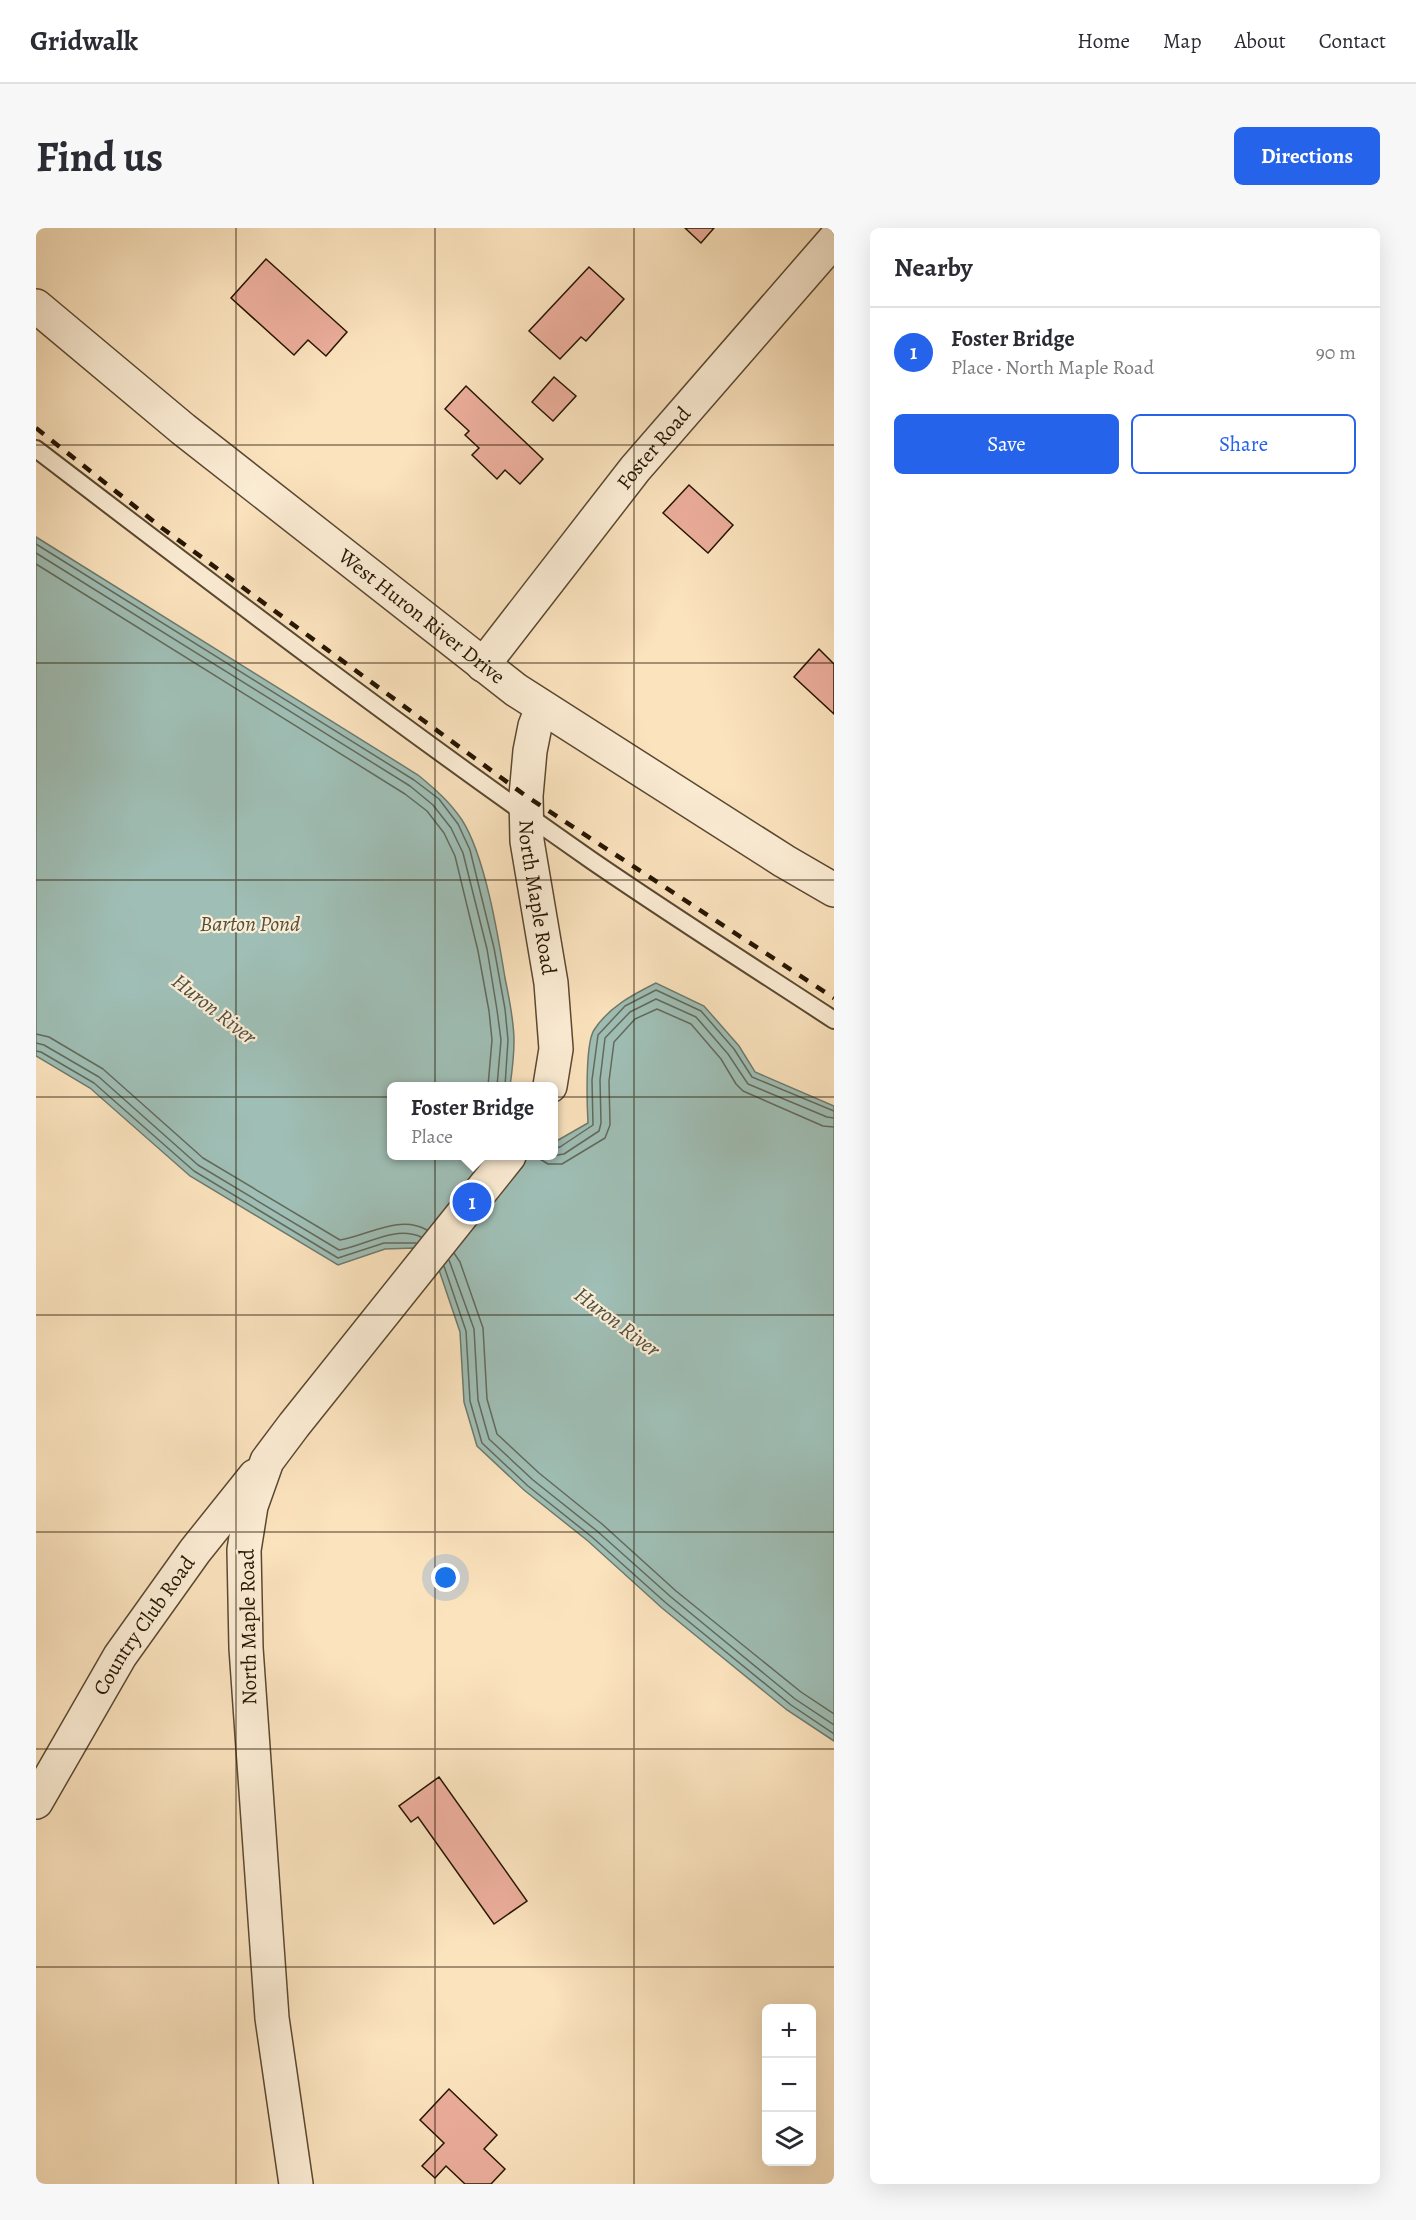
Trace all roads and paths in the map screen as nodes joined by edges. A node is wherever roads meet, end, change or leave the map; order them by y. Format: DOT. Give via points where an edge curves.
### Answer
graph roads {
  1 [pos="834,240"];
  2 [pos="36,306"];
  3 [pos="36,449"];
  4 [pos="483,665"];
  5 [pos="542,708"];
  6 [pos="526,814"];
  7 [pos="834,890"];
  8 [pos="834,1020"];
  9 [pos="551,1082"];
  10 [pos="505,1160"];
  11 [pos="267,1461"];
  12 [pos="36,1802"];
  13 [pos="296,2184"];
  1 -- 4 [label="street, Foster Road" via="635,469"];
  2 -- 4 [label="street, West Huron River Drive" via="183,429"];
  3 -- 6 [label="lane" via="277,633"];
  4 -- 5 [label="street, West Huron River Drive"];
  5 -- 6 [label="street, North Maple Road" via="530,751"];
  5 -- 7 [label="street, West Huron River Drive"];
  6 -- 8 [label="lane"];
  6 -- 9 [label="street, North Maple Road" via="526,841 550,983 556,1049"];
  10 -- 11 [label="street, North Maple Road"];
  11 -- 12 [label="street, Country Club Road" via="195,1551 120,1656"];
  11 -- 13 [label="street, North Maple Road" via="251,1506 244,1550 246,1648 272,2018"];
}
